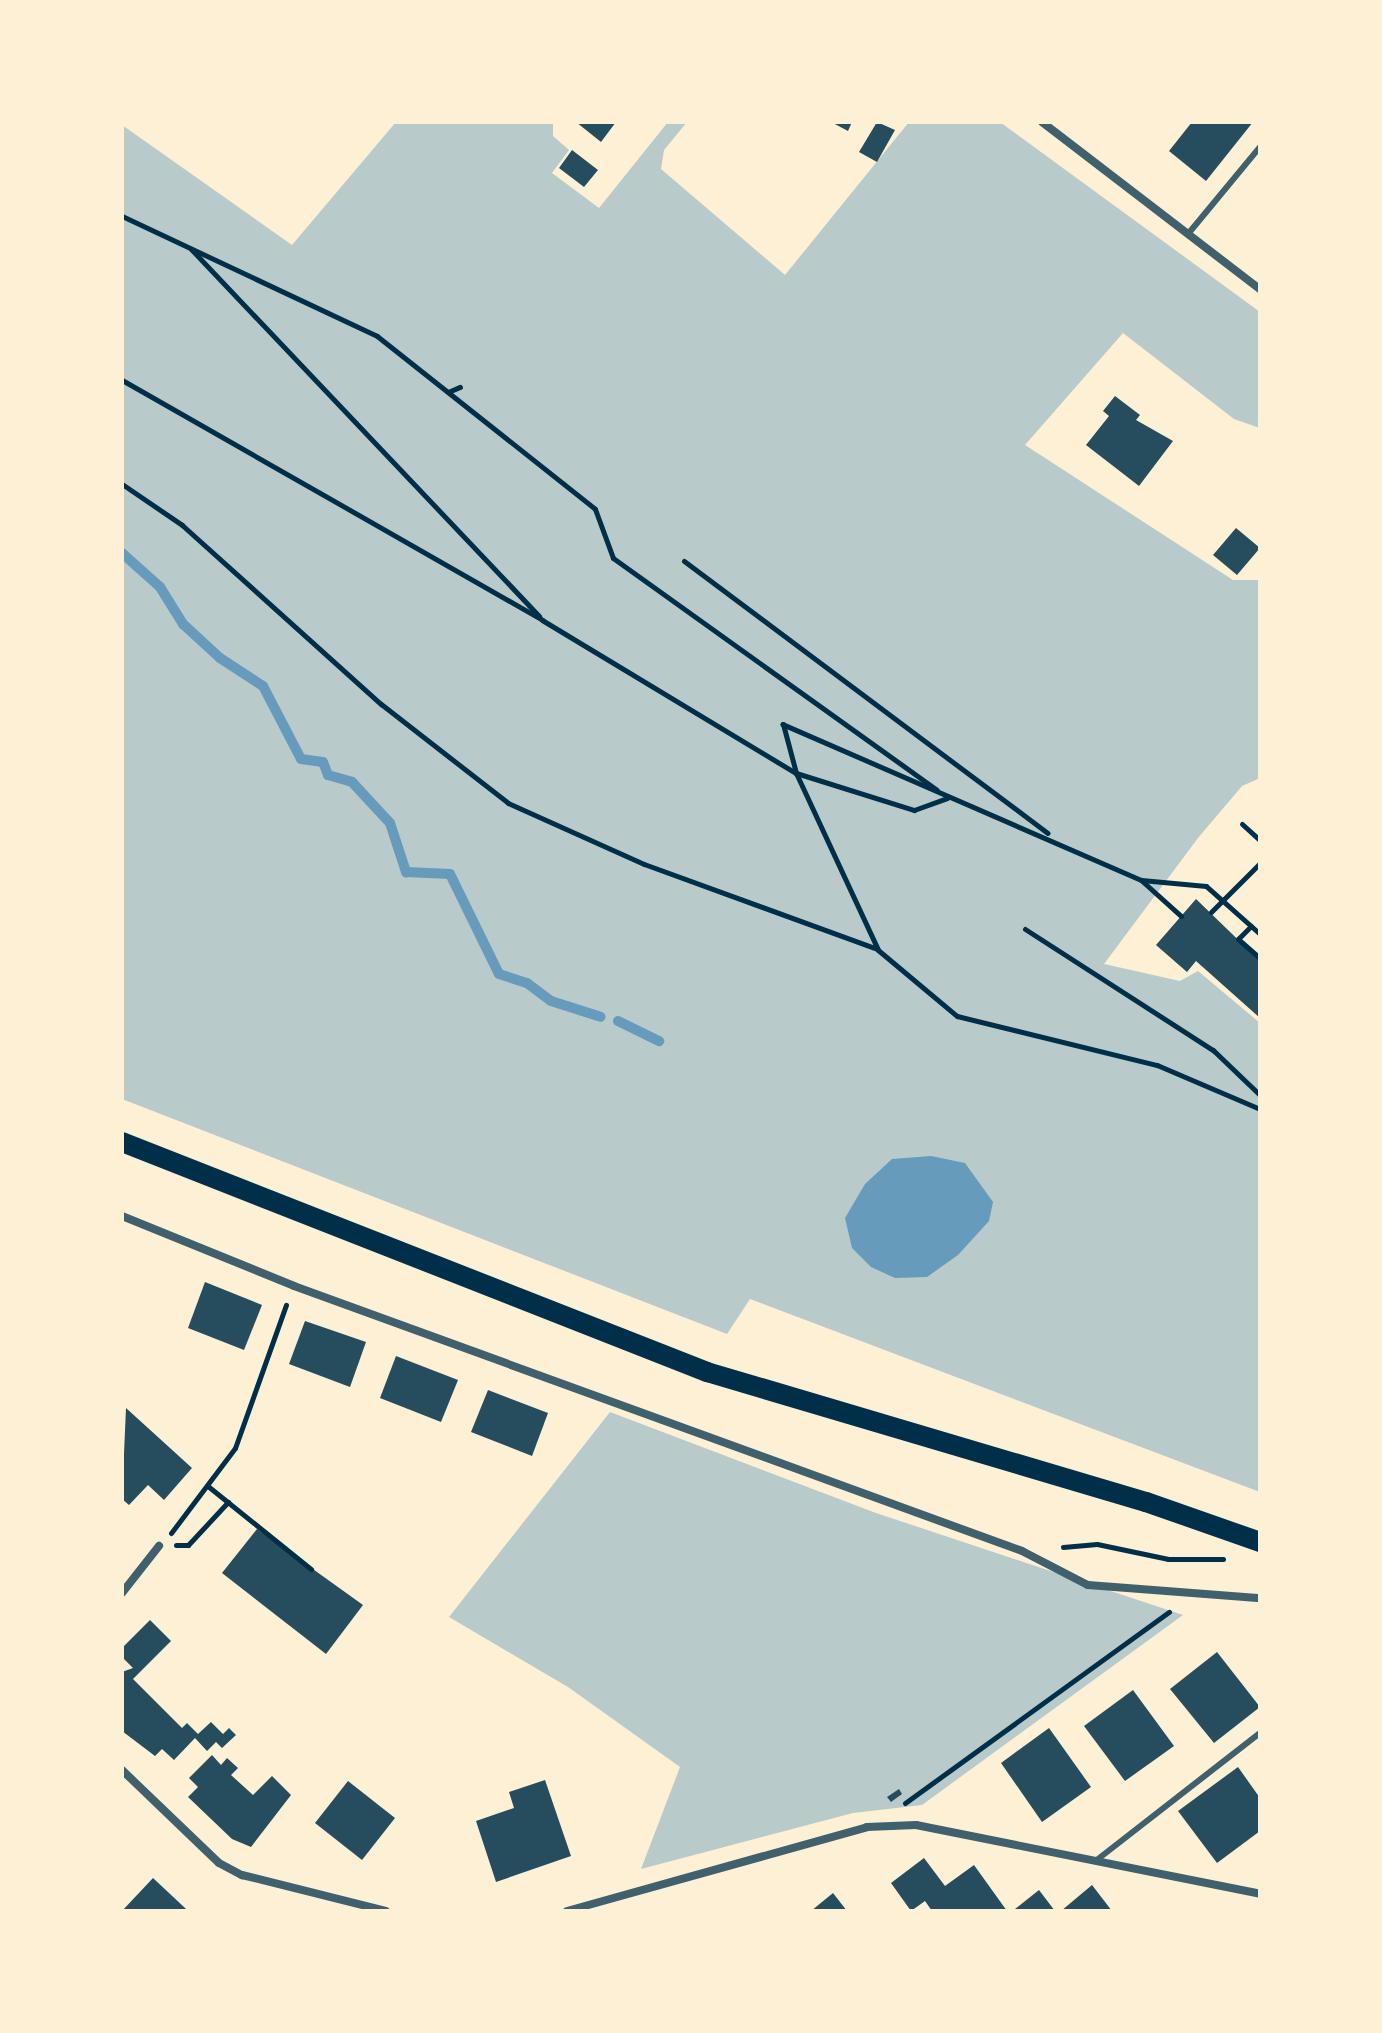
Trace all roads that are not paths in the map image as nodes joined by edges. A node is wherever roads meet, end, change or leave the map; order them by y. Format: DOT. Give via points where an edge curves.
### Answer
graph roads {
  1 [pos="1042,122"];
  2 [pos="1260,147"];
  3 [pos="1188,234"];
  4 [pos="1260,289"];
  5 [pos="122,1142"];
  6 [pos="122,1216"];
  7 [pos="1260,1542"];
  8 [pos="159,1546"];
  9 [pos="122,1593"];
  10 [pos="1258,1598"];
  11 [pos="1260,1733"];
  12 [pos="122,1770"];
  13 [pos="1098,1859"];
  14 [pos="1260,1894"];
  15 [pos="386,1911"];
  16 [pos="567,1911"];
  1 -- 3 [label="street"];
  2 -- 3 [label="lane"];
  3 -- 4 [label="street"];
  5 -- 7 [label="main road" via="707,1372 1146,1502"];
  6 -- 10 [label="street" via="338,1302 1022,1551 1088,1585"];
  8 -- 9 [label="street"];
  11 -- 13 [label="lane"];
  12 -- 15 [label="street" via="219,1863 242,1875"];
  13 -- 14 [label="street"];
  13 -- 16 [label="street" via="969,1832 916,1825 867,1827"];
}
